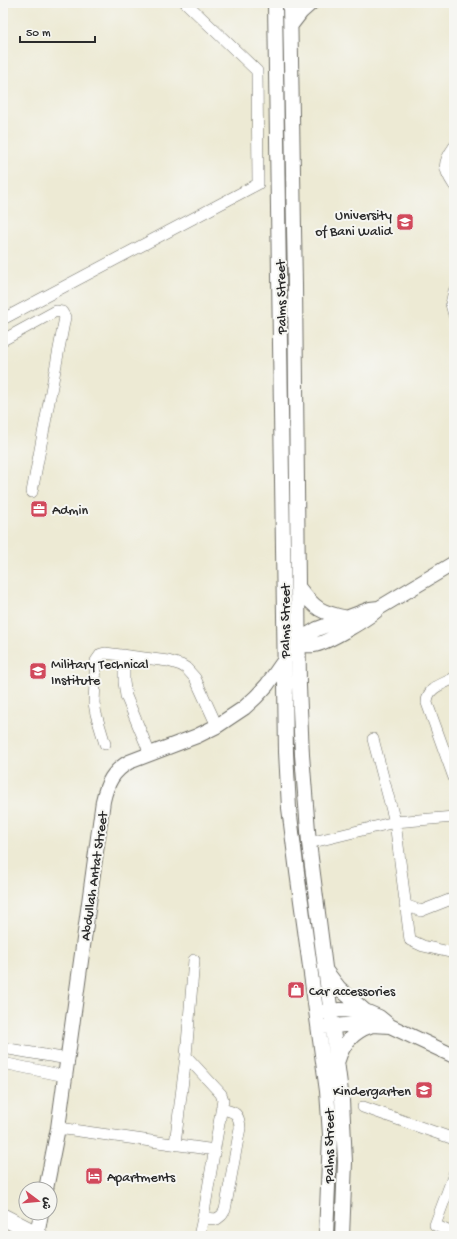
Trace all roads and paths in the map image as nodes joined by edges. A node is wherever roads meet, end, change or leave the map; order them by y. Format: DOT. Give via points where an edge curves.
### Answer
graph roads {
  1 [pos="186,3"];
  2 [pos="275,3"];
  3 [pos="290,3"];
  4 [pos="311,3"];
  5 [pos="291,25"];
  6 [pos="454,147"];
  7 [pos="454,185"];
  8 [pos="454,291"];
  9 [pos="454,315"];
  10 [pos="3,319"];
  11 [pos="3,340"];
  12 [pos="32,492"];
  13 [pos="454,563"];
  14 [pos="298,588"];
  15 [pos="379,608"];
  16 [pos="349,618"];
  17 [pos="285,635"];
  18 [pos="324,642"];
  19 [pos="298,643"];
  20 [pos="124,655"];
  21 [pos="285,660"];
  22 [pos="454,678"];
  23 [pos="299,686"];
  24 [pos="217,726"];
  25 [pos="373,739"];
  26 [pos="105,744"];
  27 [pos="150,754"];
  28 [pos="454,778"];
  29 [pos="454,818"];
  30 [pos="395,822"];
  31 [pos="309,844"];
  32 [pos="454,898"];
  33 [pos="405,905"];
  34 [pos="454,953"];
  35 [pos="194,960"];
  36 [pos="325,970"];
  37 [pos="324,1011"];
  38 [pos="365,1011"];
  39 [pos="373,1025"];
  40 [pos="326,1026"];
  41 [pos="390,1026"];
  42 [pos="3,1048"];
  43 [pos="186,1056"];
  44 [pos="454,1056"];
  45 [pos="68,1059"];
  46 [pos="338,1060"];
  47 [pos="3,1063"];
  48 [pos="65,1076"];
  49 [pos="363,1107"];
  50 [pos="222,1109"];
  51 [pos="58,1128"];
  52 [pos="454,1139"];
  53 [pos="174,1144"];
  54 [pos="215,1150"];
  55 [pos="454,1174"];
  56 [pos="48,1181"];
  57 [pos="3,1217"];
  58 [pos="203,1218"];
  59 [pos="40,1221"];
  60 [pos="454,1234"];
  61 [pos="38,1236"];
  62 [pos="199,1236"];
  63 [pos="326,1236"];
  64 [pos="342,1236"];
  1 -- 10 [label="street" via="257,71 258,184"];
  2 -- 17 [label="main road, Palms Street"];
  3 -- 5 [label="main road, Palms Street"];
  4 -- 5 [label="main road"];
  5 -- 14 [label="main road, Palms Street"];
  6 -- 7 [label="street" via="444,165"];
  8 -- 9 [label="street" via="451,304"];
  11 -- 12 [label="street" via="56,311 62,312 65,317"];
  13 -- 15 [label="main road"];
  14 -- 16 [label="main road" via="320,610"];
  14 -- 19 [label="main road, Palms Street"];
  15 -- 16 [label="main road, Abdullah Antat Street"];
  15 -- 18 [label="main road"];
  16 -- 19 [label="main road, Abdullah Antat Street" via="312,631"];
  17 -- 19 [label="main road"];
  17 -- 21 [label="main road, Palms Street"];
  18 -- 19 [label="main road" via="311,646"];
  18 -- 23 [label="main road" via="307,661"];
  19 -- 21 [label="main road, Abdullah Antat Street"];
  19 -- 23 [label="main road, Palms Street"];
  20 -- 24 [label="street" via="174,662 186,668 196,678"];
  20 -- 26 [label="street" via="105,653 96,661 94,708"];
  20 -- 27 [label="street" via="126,696"];
  21 -- 24 [label="main road, Abdullah Antat Street" via="256,697"];
  21 -- 37 [label="main road, Palms Street" via="289,808 297,872"];
  22 -- 28 [label="street" via="427,695 427,703"];
  23 -- 31 [label="main road, Palms Street"];
  24 -- 27 [label="main road, Abdullah Antat Street"];
  25 -- 30 [label="street"];
  27 -- 45 [label="main road, Abdullah Antat Street" via="122,766 111,778 105,793"];
  29 -- 30 [label="street"];
  30 -- 31 [label="street"];
  30 -- 33 [label="street"];
  31 -- 36 [label="main road, Palms Street"];
  32 -- 33 [label="street" via="421,911"];
  33 -- 34 [label="street" via="410,940 423,946"];
  35 -- 43 [label="street"];
  36 -- 37 [label="main road, Palms Street"];
  36 -- 38 [label="main road" via="339,988"];
  37 -- 38 [label="main road"];
  37 -- 40 [label="main road, Palms Street"];
  38 -- 41 [label="main road" via="380,1017"];
  39 -- 40 [label="main road"];
  39 -- 41 [label="main road"];
  39 -- 46 [label="main road" via="350,1038 340,1052"];
  40 -- 46 [label="main road, Palms Street"];
  40 -- 63 [label="main road, Palms Street" via="330,1136"];
  41 -- 44 [label="main road"];
  42 -- 45 [label="street"];
  43 -- 50 [label="street" via="221,1094"];
  43 -- 53 [label="street"];
  45 -- 48 [label="main road, Abdullah Antat Street"];
  46 -- 64 [label="main road, Palms Street" via="345,1162"];
  47 -- 48 [label="street"];
  48 -- 51 [label="main road, Abdullah Antat Street"];
  49 -- 52 [label="street"];
  50 -- 54 [label="street"];
  50 -- 58 [label="street" via="234,1112 239,1118 240,1128 222,1215 217,1219"];
  51 -- 53 [label="street"];
  51 -- 56 [label="main road, Abdullah Antat Street"];
  53 -- 54 [label="street"];
  54 -- 58 [label="street"];
  55 -- 60 [label="street" via="435,1225"];
  57 -- 61 [label="highway"];
  58 -- 62 [label="street"];
  59 -- 61 [label="main road"];
}
